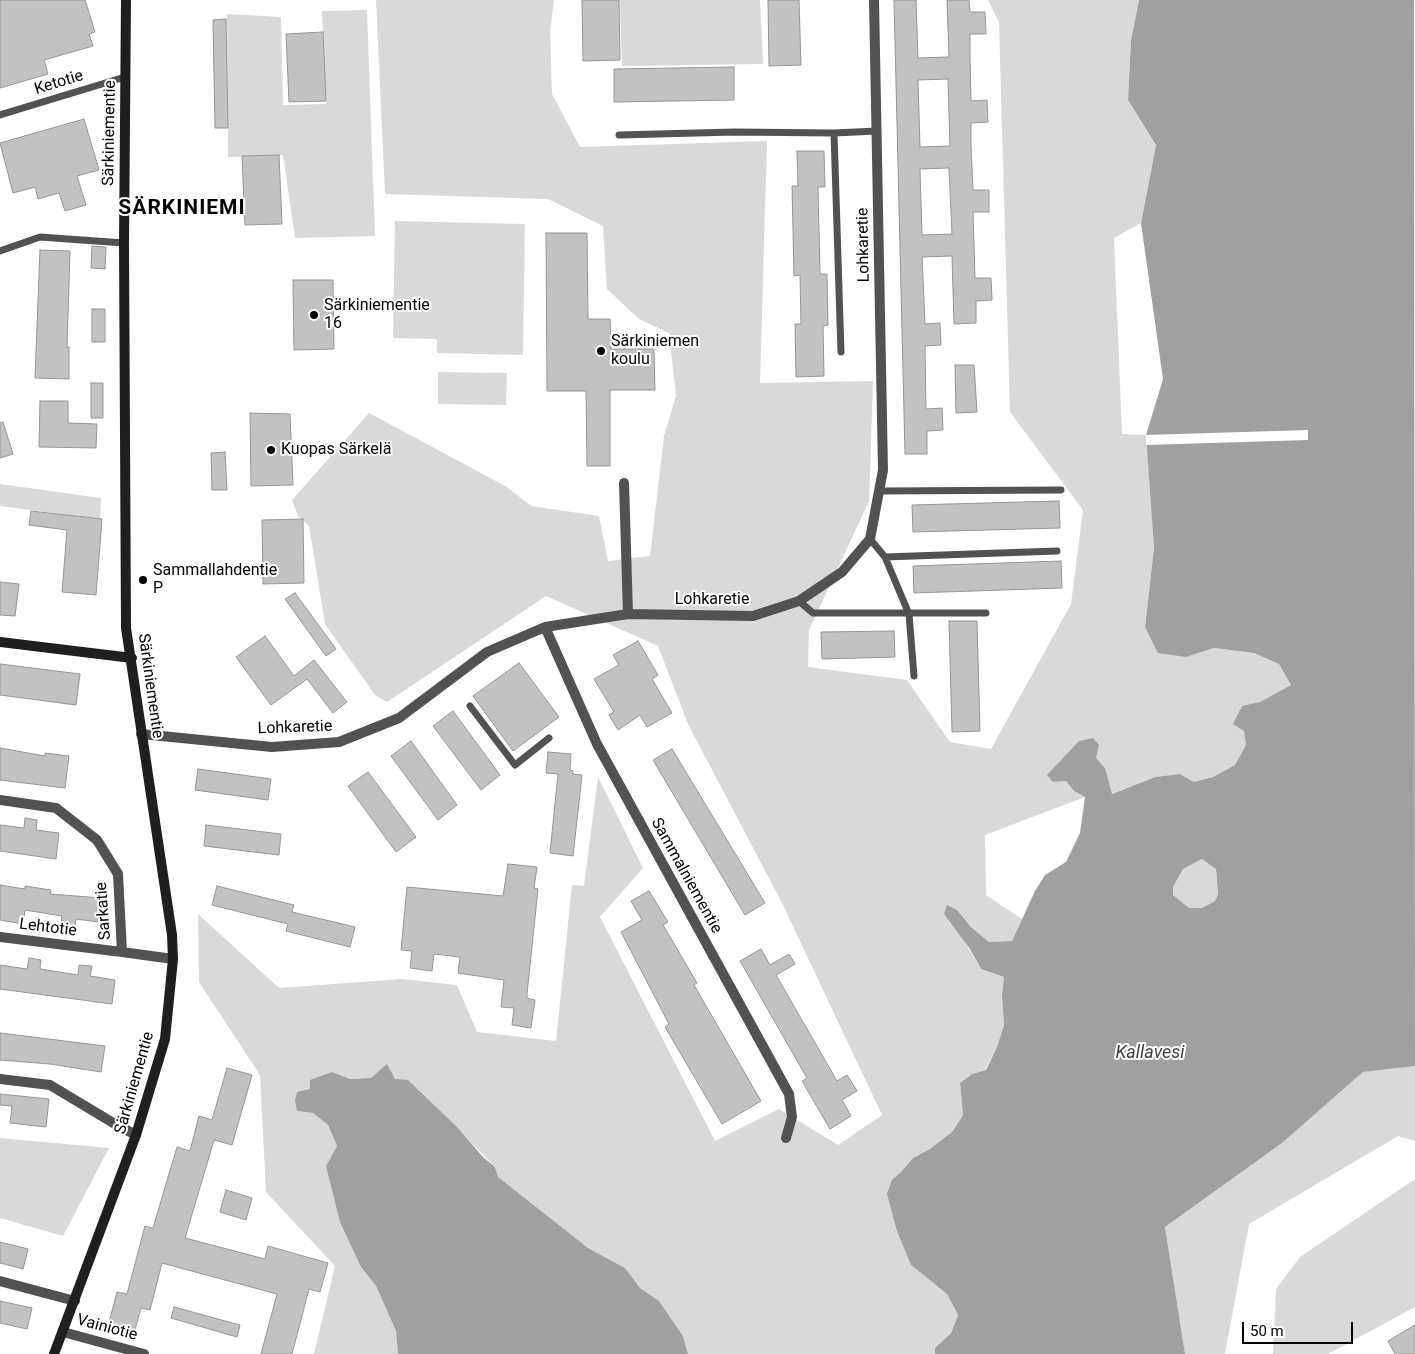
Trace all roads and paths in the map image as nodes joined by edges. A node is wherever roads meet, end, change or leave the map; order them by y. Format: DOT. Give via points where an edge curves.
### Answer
graph roads {
  1 [pos="126,0"];
  2 [pos="874,0"];
  3 [pos="125,77"];
  4 [pos="0,115"];
  5 [pos="877,131"];
  6 [pos="834,134"];
  7 [pos="618,135"];
  8 [pos="124,243"];
  9 [pos="0,251"];
  10 [pos="840,352"];
  11 [pos="624,483"];
  12 [pos="1061,490"];
  13 [pos="879,491"];
  14 [pos="870,539"];
  15 [pos="1057,551"];
  16 [pos="885,557"];
  17 [pos="799,601"];
  18 [pos="986,613"];
  19 [pos="628,614"];
  20 [pos="909,614"];
  21 [pos="545,628"];
  22 [pos="0,642"];
  23 [pos="132,658"];
  24 [pos="914,676"];
  25 [pos="470,706"];
  26 [pos="141,734"];
  27 [pos="550,738"];
  28 [pos="0,800"];
  29 [pos="0,937"];
  30 [pos="122,952"];
  31 [pos="173,959"];
  32 [pos="0,1079"];
  33 [pos="136,1135"];
  34 [pos="786,1138"];
  35 [pos="0,1281"];
  36 [pos="75,1301"];
  37 [pos="63,1332"];
  38 [pos="54,1354"];
  39 [pos="144,1354"];
  1 -- 3 [label="street, Särkiniementie"];
  2 -- 5 [label="street, Lohkaretie"];
  3 -- 4 [label="lane, Ketotie"];
  3 -- 8 [label="street, Särkiniementie"];
  5 -- 6 [label="lane"];
  5 -- 13 [label="street, Lohkaretie" via="883,470"];
  6 -- 7 [label="lane"];
  6 -- 10 [label="lane"];
  8 -- 9 [label="lane" via="40,237"];
  8 -- 23 [label="street, Särkiniementie" via="126,628"];
  11 -- 19 [label="street"];
  12 -- 13 [label="lane"];
  13 -- 14 [label="street, Lohkaretie"];
  14 -- 16 [label="lane"];
  14 -- 17 [label="street, Lohkaretie" via="842,572"];
  15 -- 16 [label="lane"];
  16 -- 20 [label="lane"];
  17 -- 19 [label="street, Lohkaretie" via="753,616"];
  17 -- 20 [label="lane" via="813,613"];
  18 -- 20 [label="lane"];
  19 -- 21 [label="street, Lohkaretie"];
  20 -- 24 [label="lane"];
  21 -- 26 [label="street, Lohkaretie" via="487,652 399,718 340,742 272,748"];
  21 -- 34 [label="street, Sammalniementie" via="597,744 789,1094 792,1117"];
  22 -- 23 [label="street"];
  23 -- 26 [label="street, Särkiniementie"];
  25 -- 27 [label="lane" via="515,765"];
  26 -- 31 [label="street, Särkiniementie"];
  28 -- 30 [label="street, Sarkatie" via="56,808 97,840 118,874"];
  29 -- 30 [label="street, Lehtotie"];
  30 -- 31 [label="street, Sarkatie"];
  31 -- 33 [label="street, Särkiniementie" via="165,1039"];
  32 -- 33 [label="street" via="50,1085"];
  33 -- 36 [label="street, Särkiniementie"];
  35 -- 36 [label="street"];
  36 -- 37 [label="street, Särkiniementie"];
  37 -- 38 [label="street, Särkiniementie"];
  37 -- 39 [label="street, Vainiotie"];
}
